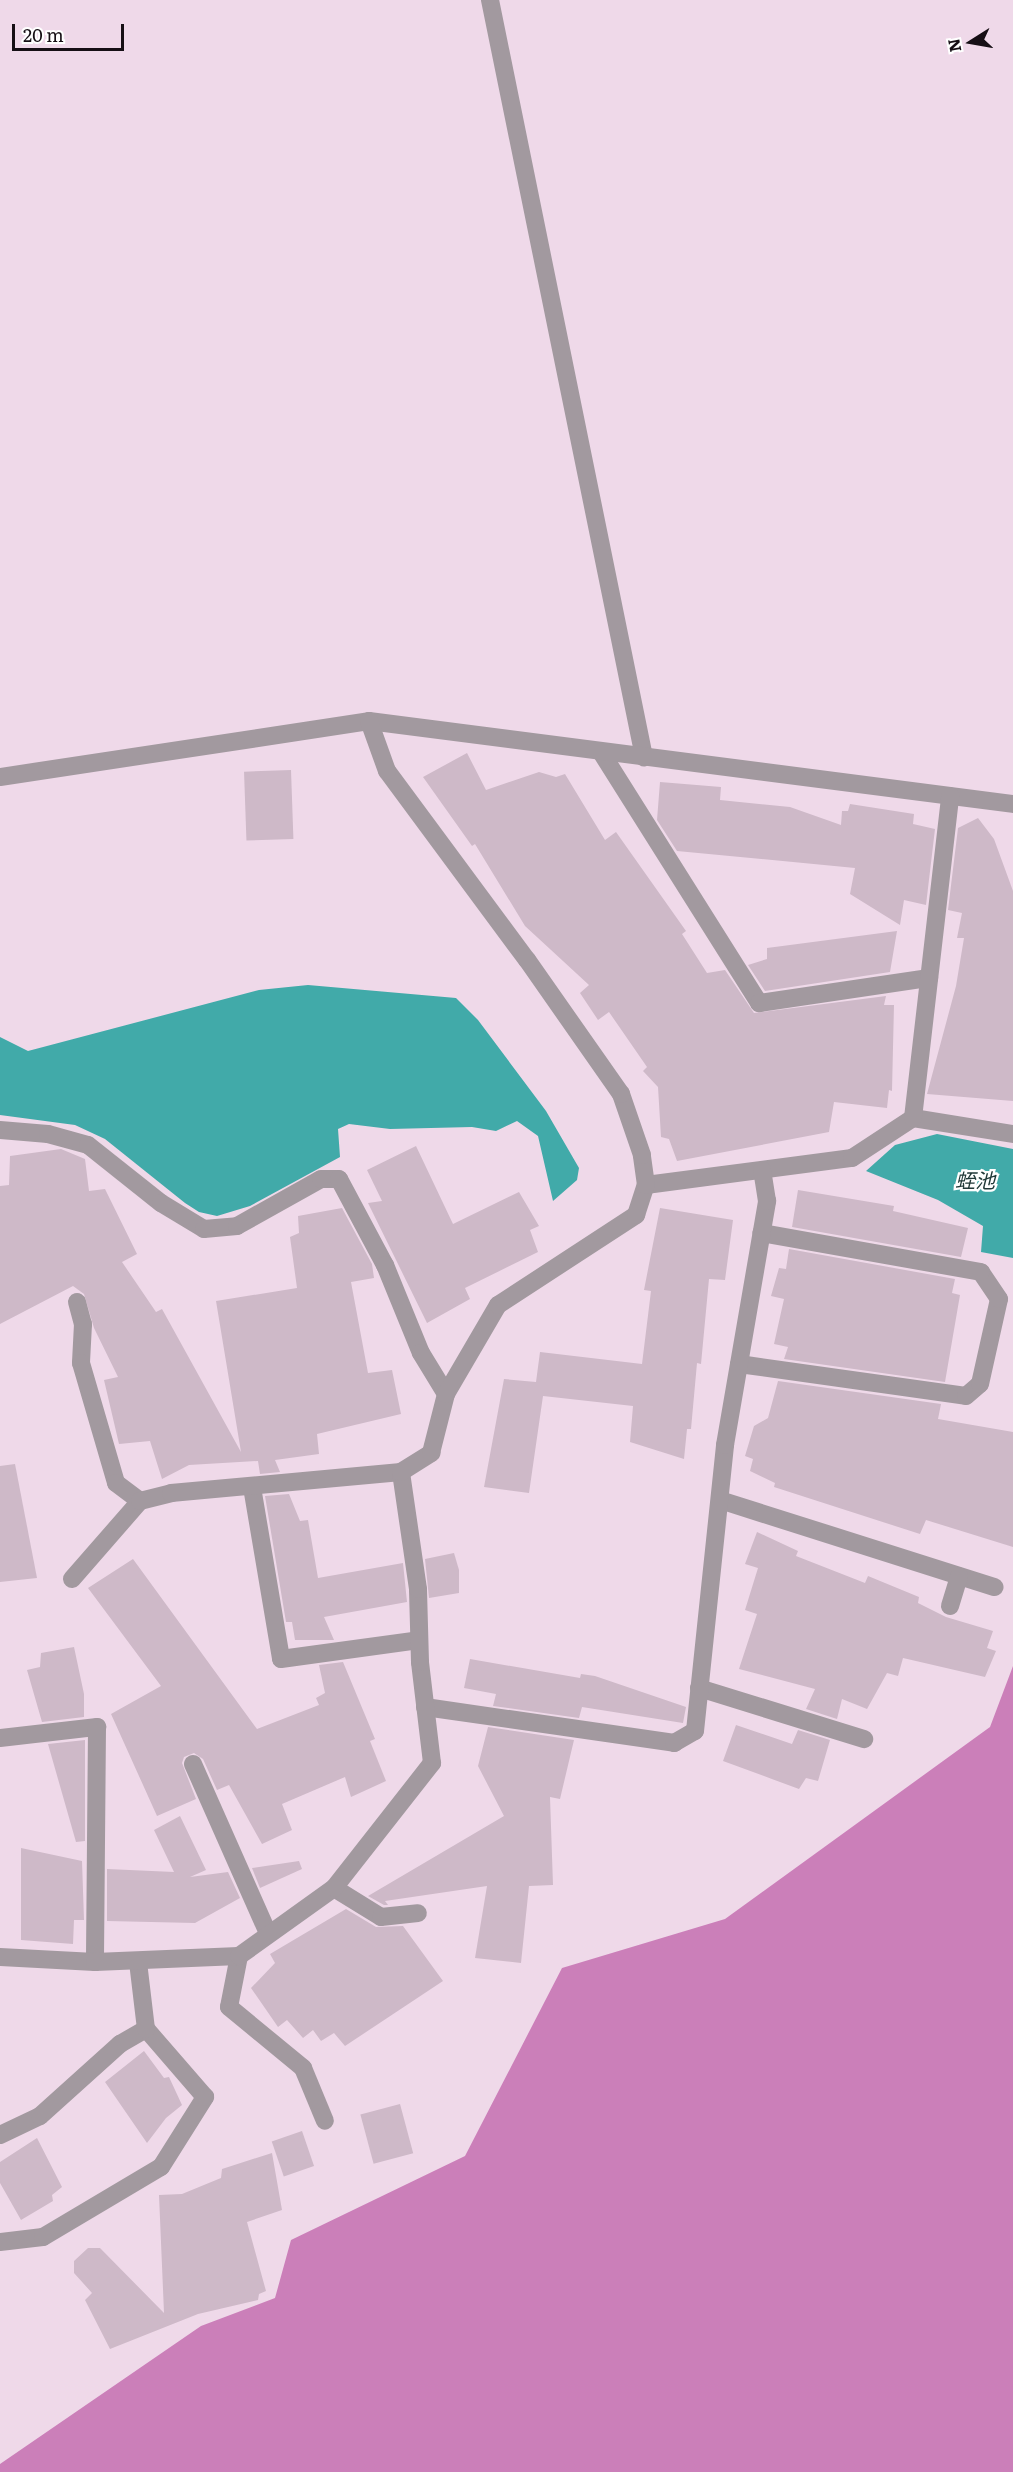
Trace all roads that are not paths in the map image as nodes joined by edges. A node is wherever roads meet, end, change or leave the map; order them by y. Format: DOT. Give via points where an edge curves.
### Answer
graph roads {
  1 [pos="490,0"];
  2 [pos="369,721"];
  3 [pos="601,752"];
  4 [pos="644,757"];
  5 [pos="0,777"];
  6 [pos="950,796"];
  7 [pos="1013,804"];
  8 [pos="929,978"];
  9 [pos="913,1118"];
  10 [pos="0,1130"];
  11 [pos="1013,1134"];
  12 [pos="762,1170"];
  13 [pos="646,1185"];
  14 [pos="761,1233"];
  15 [pos="77,1302"];
  16 [pos="739,1364"];
  17 [pos="446,1394"];
  18 [pos="401,1472"];
  19 [pos="252,1487"];
  20 [pos="720,1500"];
  21 [pos="140,1501"];
  22 [pos="959,1576"];
  23 [pos="72,1579"];
  24 [pos="995,1587"];
  25 [pos="950,1606"];
  26 [pos="419,1640"];
  27 [pos="699,1688"];
  28 [pos="425,1707"];
  29 [pos="0,1738"];
  30 [pos="864,1739"];
  31 [pos="193,1764"];
  32 [pos="334,1888"];
  33 [pos="418,1912"];
  34 [pos="268,1933"];
  35 [pos="239,1956"];
  36 [pos="0,1957"];
  37 [pos="95,1962"];
  38 [pos="138,1962"];
  39 [pos="146,2029"];
  40 [pos="325,2121"];
  41 [pos="0,2135"];
  42 [pos="0,2242"];
  1 -- 4 [label="street"];
  2 -- 3 [label="street"];
  2 -- 5 [label="street"];
  2 -- 13 [label="street" via="387,771 521,950 621,1094 642,1155"];
  3 -- 4 [label="street"];
  3 -- 8 [label="street" via="759,1003"];
  4 -- 6 [label="street"];
  6 -- 7 [label="street"];
  6 -- 8 [label="street"];
  8 -- 9 [label="street"];
  9 -- 11 [label="street"];
  9 -- 12 [label="street" via="852,1158"];
  10 -- 17 [label="street" via="48,1134 88,1145 162,1203 204,1229 237,1226 321,1179 339,1179 385,1265 421,1353"];
  12 -- 13 [label="street"];
  12 -- 14 [label="street" via="767,1201"];
  13 -- 17 [label="street" via="636,1215 498,1305"];
  14 -- 16 [label="street"];
  14 -- 16 [label="street" via="981,1272 999,1299 980,1384 966,1396"];
  15 -- 21 [label="street" via="83,1324 81,1363 116,1483"];
  16 -- 20 [label="street"];
  17 -- 18 [label="street" via="431,1453"];
  18 -- 19 [label="street"];
  18 -- 26 [label="street" via="417,1589"];
  19 -- 21 [label="street" via="171,1493"];
  19 -- 26 [label="street" via="281,1659"];
  20 -- 22 [label="street"];
  20 -- 27 [label="street"];
  21 -- 23 [label="street"];
  22 -- 24 [label="street"];
  22 -- 25 [label="street"];
  26 -- 28 [label="street"];
  27 -- 28 [label="street" via="695,1731 674,1743"];
  27 -- 30 [label="street"];
  28 -- 32 [label="street" via="432,1763"];
  29 -- 37 [label="street" via="97,1727"];
  31 -- 34 [label="street"];
  32 -- 33 [label="street" via="381,1917"];
  32 -- 34 [label="street"];
  34 -- 35 [label="street"];
  35 -- 38 [label="street"];
  35 -- 40 [label="street" via="229,2007 303,2068"];
  36 -- 37 [label="street"];
  37 -- 38 [label="street"];
  38 -- 39 [label="street"];
  39 -- 41 [label="street" via="120,2044 40,2116"];
  39 -- 42 [label="street" via="206,2097 161,2166 43,2236"];
}
